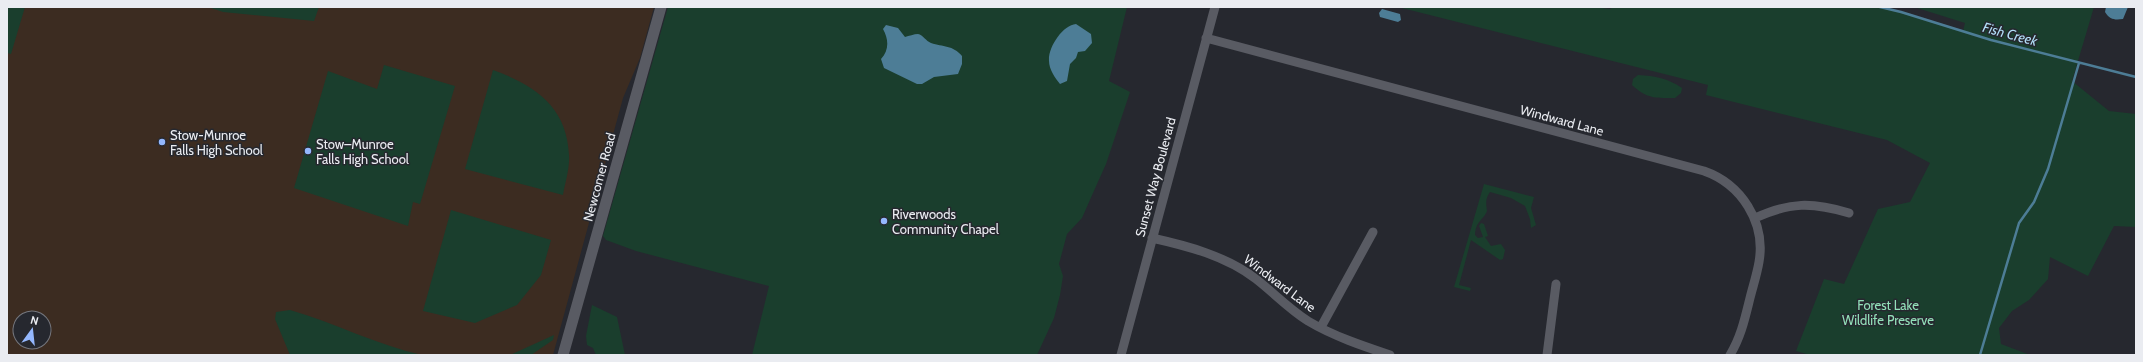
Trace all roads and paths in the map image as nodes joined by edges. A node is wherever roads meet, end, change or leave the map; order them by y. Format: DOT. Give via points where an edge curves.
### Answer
graph roads {
  1 [pos="661,7"];
  2 [pos="1215,7"];
  3 [pos="1206,38"];
  4 [pos="1849,213"];
  5 [pos="1755,218"];
  6 [pos="1373,232"];
  7 [pos="1152,238"];
  8 [pos="1556,284"];
  9 [pos="1321,327"];
  10 [pos="563,355"];
  11 [pos="1121,355"];
  12 [pos="1390,355"];
  13 [pos="1547,355"];
  14 [pos="1730,355"];
  1 -- 10 [label="street, Newcomer Road"];
  2 -- 3 [label="street, Sunset Way Boulevard"];
  3 -- 5 [label="street, Windward Lane" via="1704,171 1733,186"];
  3 -- 7 [label="street, Sunset Way Boulevard"];
  4 -- 5 [label="street" via="1829,207 1802,204"];
  5 -- 14 [label="street, Windward Lane" via="1760,244 1759,262 1741,333"];
  6 -- 9 [label="street"];
  7 -- 9 [label="street, Windward Lane" via="1197,249 1228,261 1256,278 1290,308"];
  7 -- 11 [label="street, Sunset Way Boulevard"];
  8 -- 13 [label="street"];
  9 -- 12 [label="street, Windward Lane"];
}
